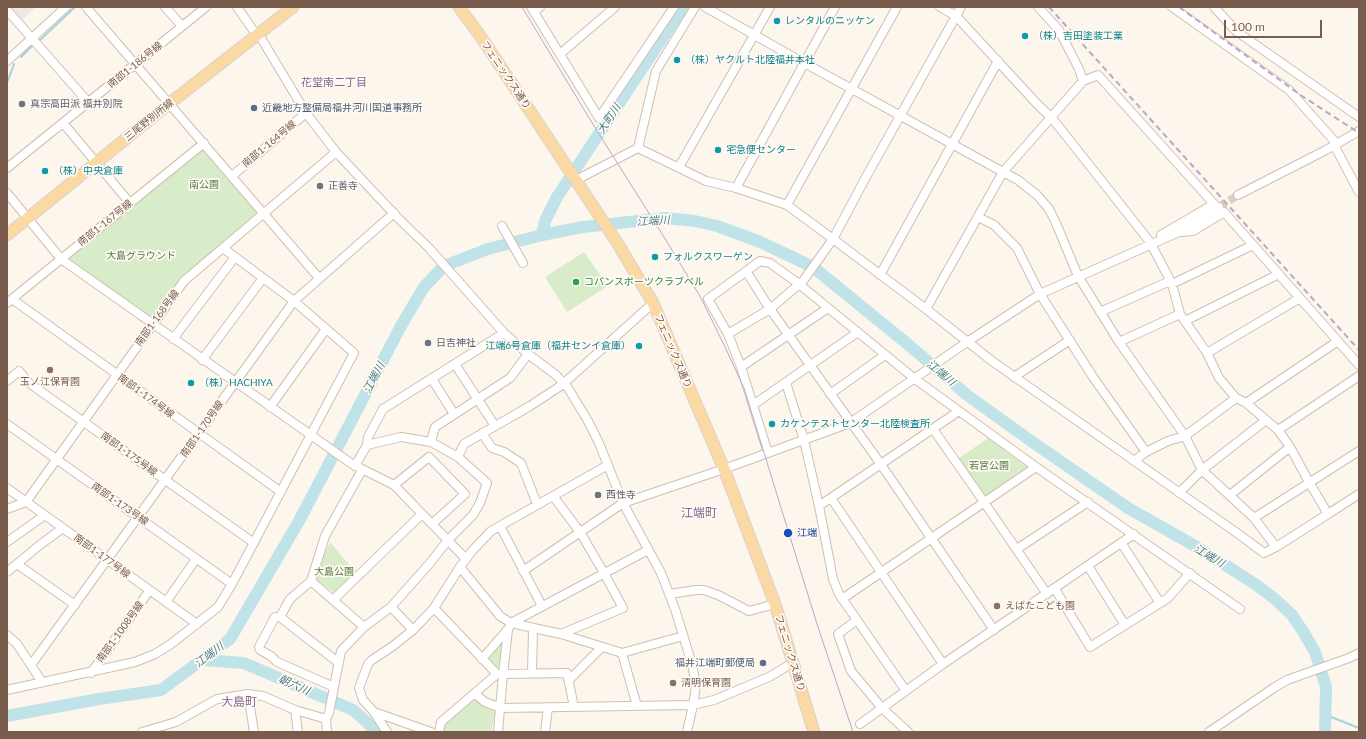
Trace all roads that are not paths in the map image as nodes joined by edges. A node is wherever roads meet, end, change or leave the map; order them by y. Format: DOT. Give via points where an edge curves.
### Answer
graph roads {
  1 [pos="66,7"];
  2 [pos="86,7"];
  3 [pos="165,7"];
  4 [pos="206,7"];
  5 [pos="236,7"];
  6 [pos="293,7"];
  7 [pos="459,7"];
  8 [pos="615,7"];
  9 [pos="674,7"];
  10 [pos="695,7"];
  11 [pos="705,7"];
  12 [pos="770,7"];
  13 [pos="835,7"];
  14 [pos="897,7"];
  15 [pos="940,7"];
  16 [pos="961,7"];
  17 [pos="1038,7"];
  18 [pos="1172,7"];
  19 [pos="1214,7"];
  20 [pos="535,9"];
  21 [pos="7,10"];
  22 [pos="956,16"];
  23 [pos="182,26"];
  24 [pos="256,35"];
  25 [pos="755,35"];
  26 [pos="33,38"];
  27 [pos="560,54"];
  28 [pos="7,61"];
  29 [pos="804,62"];
  30 [pos="998,62"];
  31 [pos="136,64"];
  32 [pos="1083,80"];
  33 [pos="852,88"];
  34 [pos="88,102"];
  35 [pos="170,103"];
  36 [pos="306,113"];
  37 [pos="901,116"];
  38 [pos="1359,117"];
  39 [pos="1052,118"];
  40 [pos="62,123"];
  41 [pos="1359,131"];
  42 [pos="952,143"];
  43 [pos="204,144"];
  44 [pos="1335,144"];
  45 [pos="638,148"];
  46 [pos="336,152"];
  47 [pos="96,163"];
  48 [pos="7,168"];
  49 [pos="679,168"];
  50 [pos="1004,172"];
  51 [pos="232,176"];
  52 [pos="576,180"];
  53 [pos="736,188"];
  54 [pos="1359,192"];
  55 [pos="7,193"];
  56 [pos="1238,195"];
  57 [pos="130,203"];
  58 [pos="787,205"];
  59 [pos="1219,207"];
  60 [pos="394,213"];
  61 [pos="264,214"];
  62 [pos="978,217"];
  63 [pos="27,218"];
  64 [pos="502,226"];
  65 [pos="1177,233"];
  66 [pos="7,235"];
  67 [pos="831,240"];
  68 [pos="1150,243"];
  69 [pos="1253,245"];
  70 [pos="223,248"];
  71 [pos="235,257"];
  72 [pos="61,259"];
  73 [pos="523,263"];
  74 [pos="746,272"];
  75 [pos="1278,274"];
  76 [pos="880,275"];
  77 [pos="1078,276"];
  78 [pos="263,278"];
  79 [pos="319,278"];
  80 [pos="1171,282"];
  81 [pos="801,283"];
  82 [pos="1040,294"];
  83 [pos="1300,298"];
  84 [pos="9,301"];
  85 [pos="294,301"];
  86 [pos="653,303"];
  87 [pos="828,308"];
  88 [pos="770,309"];
  89 [pos="926,309"];
  90 [pos="1100,312"];
  91 [pos="1180,314"];
  92 [pos="1185,322"];
  93 [pos="152,324"];
  94 [pos="326,329"];
  95 [pos="858,332"];
  96 [pos="504,333"];
  97 [pos="728,334"];
  98 [pos="788,336"];
  99 [pos="173,339"];
  100 [pos="1070,340"];
  101 [pos="1338,341"];
  102 [pos="967,342"];
  103 [pos="1119,342"];
  104 [pos="1206,353"];
  105 [pos="528,354"];
  106 [pos="885,355"];
  107 [pos="202,360"];
  108 [pos="455,364"];
  109 [pos="1359,365"];
  110 [pos="810,366"];
  111 [pos="741,367"];
  112 [pos="116,375"];
  113 [pos="919,376"];
  114 [pos="1359,376"];
  115 [pos="1014,378"];
  116 [pos="432,379"];
  117 [pos="7,381"];
  118 [pos="563,382"];
  119 [pos="235,383"];
  120 [pos="786,383"];
  121 [pos="830,394"];
  122 [pos="1236,398"];
  123 [pos="478,400"];
  124 [pos="1246,403"];
  125 [pos="753,405"];
  126 [pos="270,407"];
  127 [pos="959,410"];
  128 [pos="454,414"];
  129 [pos="1266,420"];
  130 [pos="83,422"];
  131 [pos="850,423"];
  132 [pos="7,424"];
  133 [pos="495,426"];
  134 [pos="932,429"];
  135 [pos="1278,430"];
  136 [pos="199,433"];
  137 [pos="482,434"];
  138 [pos="1185,436"];
  139 [pos="313,438"];
  140 [pos="804,440"];
  141 [pos="431,442"];
  142 [pos="367,445"];
  143 [pos="1290,447"];
  144 [pos="1359,451"];
  145 [pos="1146,452"];
  146 [pos="768,453"];
  147 [pos="458,457"];
  148 [pos="56,459"];
  149 [pos="1134,461"];
  150 [pos="880,463"];
  151 [pos="608,465"];
  152 [pos="355,466"];
  153 [pos="1036,466"];
  154 [pos="724,469"];
  155 [pos="1202,470"];
  156 [pos="165,480"];
  157 [pos="1309,482"];
  158 [pos="394,485"];
  159 [pos="7,488"];
  160 [pos="281,492"];
  161 [pos="1179,492"];
  162 [pos="1359,494"];
  163 [pos="1230,495"];
  164 [pos="553,496"];
  165 [pos="830,498"];
  166 [pos="26,502"];
  167 [pos="984,502"];
  168 [pos="1088,502"];
  169 [pos="624,503"];
  170 [pos="537,504"];
  171 [pos="819,506"];
  172 [pos="7,509"];
  173 [pos="422,514"];
  174 [pos="1328,514"];
  175 [pos="45,515"];
  176 [pos="138,517"];
  177 [pos="1254,518"];
  178 [pos="432,524"];
  179 [pos="500,526"];
  180 [pos="63,528"];
  181 [pos="580,532"];
  182 [pos="1134,534"];
  183 [pos="932,538"];
  184 [pos="448,540"];
  185 [pos="7,542"];
  186 [pos="254,543"];
  187 [pos="1122,544"];
  188 [pos="1276,547"];
  189 [pos="1017,549"];
  190 [pos="648,550"];
  191 [pos="196,559"];
  192 [pos="466,559"];
  193 [pos="107,561"];
  194 [pos="17,564"];
  195 [pos="1088,566"];
  196 [pos="460,567"];
  197 [pos="523,570"];
  198 [pos="7,572"];
  199 [pos="882,572"];
  200 [pos="604,573"];
  201 [pos="1190,573"];
  202 [pos="311,581"];
  203 [pos="232,584"];
  204 [pos="1055,589"];
  205 [pos="149,591"];
  206 [pos="669,594"];
  207 [pos="1047,594"];
  208 [pos="842,599"];
  209 [pos="333,600"];
  210 [pos="166,602"];
  211 [pos="1160,603"];
  212 [pos="775,604"];
  213 [pos="75,605"];
  214 [pos="542,606"];
  215 [pos="391,607"];
  216 [pos="434,608"];
  217 [pos="1240,608"];
  218 [pos="280,617"];
  219 [pos="857,620"];
  220 [pos="197,624"];
  221 [pos="510,626"];
  222 [pos="1124,626"];
  223 [pos="364,627"];
  224 [pos="533,629"];
  225 [pos="413,630"];
  226 [pos="994,630"];
  227 [pos="561,634"];
  228 [pos="7,635"];
  229 [pos="683,636"];
  230 [pos="602,647"];
  231 [pos="1359,653"];
  232 [pos="622,654"];
  233 [pos="482,659"];
  234 [pos="794,662"];
  235 [pos="339,663"];
  236 [pos="943,664"];
  237 [pos="32,665"];
  238 [pos="91,672"];
  239 [pos="500,674"];
  240 [pos="532,674"];
  241 [pos="569,680"];
  242 [pos="42,682"];
  243 [pos="334,689"];
  244 [pos="7,690"];
  245 [pos="906,691"];
  246 [pos="248,694"];
  247 [pos="475,694"];
  248 [pos="693,705"];
  249 [pos="637,706"];
  250 [pos="548,707"];
  251 [pos="574,707"];
  252 [pos="501,708"];
  253 [pos="882,708"];
  254 [pos="295,710"];
  255 [pos="374,712"];
  256 [pos="327,716"];
  257 [pos="860,724"];
  258 [pos="142,732"];
  259 [pos="254,732"];
  260 [pos="298,732"];
  261 [pos="328,732"];
  262 [pos="387,732"];
  263 [pos="431,732"];
  264 [pos="439,732"];
  265 [pos="498,732"];
  266 [pos="545,732"];
  267 [pos="687,732"];
  268 [pos="814,732"];
  269 [pos="908,732"];
  270 [pos="1209,732"];
  1 -- 26 [label="street"];
  2 -- 31 [label="street"];
  3 -- 23 [label="street"];
  4 -- 23 [label="street, 南部1-186号線"];
  5 -- 24 [label="street"];
  6 -- 24 [label="main road, 三尾野別所線"];
  7 -- 52 [label="main road, フェニックス通り"];
  8 -- 27 [label="street"];
  9 -- 27 [label="street" via="599,118"];
  10 -- 45 [label="street" via="656,70"];
  11 -- 25 [label="street"];
  12 -- 25 [label="street"];
  13 -- 29 [label="street"];
  14 -- 33 [label="street"];
  15 -- 22 [label="street"];
  16 -- 22 [label="street"];
  17 -- 32 [label="street" via="1059,30"];
  18 -- 44 [label="street" via="1289,90"];
  19 -- 38 [label="street" via="1236,31"];
  20 -- 27 [label="street"];
  21 -- 26 [label="street"];
  22 -- 30 [label="street"];
  22 -- 37 [label="street"];
  23 -- 31 [label="street, 南部1-186号線"];
  24 -- 35 [label="main road, 三尾野別所線"];
  24 -- 36 [label="street" via="261,38"];
  25 -- 29 [label="street"];
  25 -- 49 [label="street"];
  26 -- 28 [label="street"];
  26 -- 34 [label="street"];
  29 -- 33 [label="street"];
  29 -- 53 [label="street"];
  30 -- 39 [label="street"];
  30 -- 42 [label="street"];
  31 -- 34 [label="street, 南部1-186号線"];
  31 -- 35 [label="street"];
  32 -- 39 [label="street"];
  32 -- 68 [label="street" via="1098,75 1214,204"];
  33 -- 37 [label="street"];
  33 -- 58 [label="street"];
  34 -- 40 [label="street, 南部1-186号線"];
  35 -- 43 [label="street"];
  35 -- 47 [label="main road, 三尾野別所線"];
  36 -- 46 [label="street"];
  36 -- 51 [label="street, 南部1-164号線"];
  37 -- 42 [label="street"];
  37 -- 67 [label="street"];
  39 -- 50 [label="street"];
  39 -- 68 [label="street"];
  40 -- 47 [label="street"];
  40 -- 48 [label="street, 南部1-186号線"];
  41 -- 44 [label="street"];
  42 -- 50 [label="street"];
  42 -- 76 [label="street"];
  43 -- 51 [label="street"];
  43 -- 57 [label="street, 南部1-167号線"];
  44 -- 54 [label="street"];
  44 -- 56 [label="street"];
  45 -- 49 [label="street"];
  45 -- 52 [label="street"];
  46 -- 60 [label="street"];
  46 -- 61 [label="street, 南部1-168号線"];
  47 -- 57 [label="street"];
  47 -- 63 [label="main road, 三尾野別所線"];
  49 -- 53 [label="street" via="706,181"];
  50 -- 62 [label="street"];
  50 -- 77 [label="street" via="1037,195 1049,209"];
  51 -- 61 [label="street"];
  52 -- 86 [label="main road, フェニックス通り"];
  53 -- 58 [label="street"];
  55 -- 63 [label="street"];
  57 -- 72 [label="street, 南部1-167号線"];
  58 -- 67 [label="street"];
  59 -- 65 [label="street"];
  60 -- 79 [label="street, 南部1-170号線"];
  60 -- 96 [label="street" via="431,250"];
  61 -- 70 [label="street, 南部1-168号線"];
  61 -- 79 [label="street"];
  62 -- 82 [label="street" via="994,225 1017,248"];
  62 -- 89 [label="street"];
  63 -- 66 [label="main road, 三尾野別所線"];
  63 -- 72 [label="street"];
  64 -- 73 [label="street"];
  65 -- 68 [label="street"];
  65 -- 69 [label="street" via="1193,230 1224,212"];
  67 -- 76 [label="street"];
  67 -- 81 [label="street"];
  68 -- 77 [label="street"];
  68 -- 80 [label="street"];
  69 -- 75 [label="street"];
  69 -- 80 [label="street"];
  70 -- 71 [label="street"];
  70 -- 93 [label="street, 南部1-168号線" via="184,282"];
  71 -- 78 [label="street"];
  71 -- 99 [label="street"];
  72 -- 84 [label="street, 南部1-167号線"];
  72 -- 93 [label="street"];
  74 -- 81 [label="street" via="760,261 770,263"];
  74 -- 88 [label="street"];
  74 -- 97 [label="street" via="708,299"];
  75 -- 83 [label="street"];
  75 -- 92 [label="street"];
  76 -- 89 [label="street"];
  77 -- 82 [label="street"];
  77 -- 90 [label="street"];
  78 -- 85 [label="street"];
  78 -- 107 [label="street"];
  79 -- 85 [label="street, 南部1-170号線"];
  80 -- 90 [label="street"];
  80 -- 91 [label="street"];
  81 -- 87 [label="street"];
  81 -- 88 [label="street"];
  82 -- 100 [label="street"];
  82 -- 102 [label="street"];
  83 -- 101 [label="street"];
  83 -- 104 [label="street"];
  84 -- 112 [label="street, 南部1-174号線"];
  85 -- 94 [label="street"];
  85 -- 119 [label="street, 南部1-170号線"];
  86 -- 118 [label="street"];
  86 -- 154 [label="main road, フェニックス通り"];
  87 -- 95 [label="street"];
  87 -- 98 [label="street"];
  88 -- 97 [label="street"];
  88 -- 98 [label="street"];
  89 -- 102 [label="street"];
  90 -- 103 [label="street"];
  91 -- 92 [label="street"];
  91 -- 103 [label="street"];
  92 -- 104 [label="street"];
  93 -- 99 [label="street"];
  93 -- 112 [label="street, 南部1-168号線"];
  94 -- 126 [label="street"];
  94 -- 139 [label="street" via="354,353"];
  95 -- 106 [label="street"];
  95 -- 110 [label="street"];
  96 -- 105 [label="street"];
  96 -- 108 [label="street"];
  97 -- 111 [label="street"];
  98 -- 110 [label="street"];
  98 -- 111 [label="street"];
  99 -- 107 [label="street"];
  100 -- 115 [label="street"];
  100 -- 145 [label="street"];
  101 -- 109 [label="street"];
  101 -- 124 [label="street"];
  102 -- 113 [label="street"];
  102 -- 115 [label="street"];
  103 -- 138 [label="street"];
  104 -- 122 [label="street" via="1219,378"];
  105 -- 118 [label="street"];
  105 -- 123 [label="street" via="510,378"];
  106 -- 113 [label="street"];
  106 -- 121 [label="street"];
  107 -- 119 [label="street"];
  108 -- 116 [label="street"];
  108 -- 123 [label="street"];
  110 -- 120 [label="street"];
  110 -- 121 [label="street"];
  111 -- 125 [label="street"];
  112 -- 130 [label="street, 南部1-168号線"];
  112 -- 136 [label="street, 南部1-174号線"];
  113 -- 127 [label="street"];
  113 -- 131 [label="street"];
  114 -- 135 [label="street"];
  115 -- 149 [label="street"];
  116 -- 128 [label="street"];
  116 -- 142 [label="street" via="383,409 368,437"];
  117 -- 130 [label="street, 南部1-175号線" via="19,371 29,383"];
  118 -- 133 [label="street" via="530,406"];
  118 -- 151 [label="street" via="588,421"];
  119 -- 126 [label="street"];
  119 -- 136 [label="street, 南部1-170号線"];
  120 -- 125 [label="street"];
  120 -- 140 [label="street"];
  121 -- 131 [label="street"];
  122 -- 124 [label="street"];
  122 -- 138 [label="street"];
  123 -- 128 [label="street"];
  123 -- 133 [label="street"];
  124 -- 129 [label="street"];
  125 -- 146 [label="street"];
  126 -- 139 [label="street"];
  127 -- 134 [label="street"];
  127 -- 153 [label="street"];
  128 -- 141 [label="street" via="435,427"];
  129 -- 135 [label="street"];
  129 -- 155 [label="street"];
  130 -- 148 [label="street, 南部1-168号線"];
  130 -- 156 [label="street, 南部1-175号線"];
  131 -- 140 [label="street"];
  131 -- 150 [label="street"];
  132 -- 148 [label="street, 南部1-173号線"];
  133 -- 137 [label="street"];
  134 -- 150 [label="street"];
  134 -- 167 [label="street"];
  135 -- 143 [label="street"];
  136 -- 156 [label="street, 南部1-170号線"];
  136 -- 160 [label="street, 南部1-174号線"];
  137 -- 147 [label="street" via="464,444"];
  137 -- 170 [label="street" via="492,448 521,463"];
  138 -- 145 [label="street"];
  138 -- 155 [label="street"];
  139 -- 152 [label="street"];
  139 -- 160 [label="street"];
  140 -- 146 [label="street"];
  140 -- 171 [label="street"];
  141 -- 142 [label="street" via="401,437"];
  141 -- 147 [label="street"];
  142 -- 152 [label="street"];
  143 -- 157 [label="street"];
  143 -- 163 [label="street"];
  144 -- 157 [label="street"];
  145 -- 149 [label="street"];
  146 -- 154 [label="street"];
  147 -- 184 [label="street" via="487,483 473,515"];
  148 -- 166 [label="street, 南部1-168号線"];
  148 -- 176 [label="street, 南部1-173号線"];
  149 -- 161 [label="street"];
  150 -- 165 [label="street"];
  150 -- 183 [label="street"];
  151 -- 164 [label="street"];
  151 -- 169 [label="street"];
  152 -- 158 [label="street"];
  152 -- 202 [label="street" via="325,536"];
  153 -- 167 [label="street"];
  153 -- 168 [label="street"];
  154 -- 169 [label="street"];
  154 -- 212 [label="main road, フェニックス通り"];
  155 -- 161 [label="street"];
  155 -- 163 [label="street"];
  156 -- 176 [label="street, 南部1-170号線"];
  156 -- 186 [label="street, 南部1-175号線"];
  157 -- 174 [label="street"];
  157 -- 177 [label="street"];
  158 -- 173 [label="street"];
  158 -- 178 [label="street" via="429,457 466,494"];
  159 -- 166 [label="street, 南部1-177号線"];
  160 -- 186 [label="street"];
  161 -- 188 [label="street" via="1264,553"];
  162 -- 174 [label="street"];
  163 -- 177 [label="street"];
  164 -- 170 [label="street"];
  164 -- 181 [label="street"];
  165 -- 171 [label="street"];
  165 -- 199 [label="street"];
  166 -- 172 [label="street"];
  166 -- 175 [label="street, 南部1-177号線"];
  167 -- 183 [label="street"];
  167 -- 189 [label="street"];
  168 -- 182 [label="street"];
  168 -- 189 [label="street"];
  169 -- 181 [label="street"];
  169 -- 190 [label="street"];
  170 -- 179 [label="street"];
  171 -- 208 [label="street" via="832,579"];
  173 -- 178 [label="street"];
  173 -- 209 [label="street"];
  174 -- 188 [label="street"];
  175 -- 180 [label="street, 南部1-177号線"];
  175 -- 185 [label="street"];
  176 -- 191 [label="street, 南部1-173号線"];
  176 -- 193 [label="street, 南部1-170号線"];
  177 -- 188 [label="street"];
  178 -- 184 [label="street"];
  179 -- 192 [label="street" via="491,531"];
  179 -- 197 [label="street"];
  180 -- 193 [label="street, 南部1-177号線"];
  180 -- 194 [label="street"];
  181 -- 197 [label="street"];
  181 -- 200 [label="street"];
  182 -- 187 [label="street"];
  182 -- 201 [label="street"];
  183 -- 199 [label="street"];
  183 -- 226 [label="street"];
  184 -- 192 [label="street"];
  184 -- 215 [label="street"];
  186 -- 203 [label="street"];
  187 -- 195 [label="street"];
  187 -- 211 [label="street"];
  189 -- 207 [label="street"];
  190 -- 200 [label="street"];
  190 -- 206 [label="street"];
  191 -- 203 [label="street, 南部1-173号線"];
  191 -- 210 [label="street"];
  192 -- 196 [label="street"];
  193 -- 205 [label="street, 南部1-177号線"];
  193 -- 213 [label="street, 南部1-170号線"];
  194 -- 198 [label="street"];
  194 -- 213 [label="street"];
  195 -- 204 [label="street"];
  195 -- 222 [label="street"];
  196 -- 216 [label="street"];
  196 -- 221 [label="street"];
  197 -- 214 [label="street"];
  199 -- 208 [label="street"];
  199 -- 236 [label="street"];
  200 -- 214 [label="street"];
  200 -- 227 [label="street" via="623,608"];
  201 -- 211 [label="street" via="1168,598"];
  201 -- 217 [label="street"];
  202 -- 209 [label="street"];
  202 -- 218 [label="street" via="290,599"];
  203 -- 220 [label="street" via="218,607"];
  204 -- 207 [label="street"];
  204 -- 222 [label="street" via="1090,647"];
  205 -- 210 [label="street, 南部1-177号線"];
  205 -- 238 [label="street, 南部1-1008号線"];
  206 -- 212 [label="street" via="704,590 749,611"];
  206 -- 229 [label="street"];
  207 -- 226 [label="street"];
  208 -- 219 [label="street"];
  209 -- 223 [label="street"];
  210 -- 220 [label="street, 南部1-177号線"];
  211 -- 222 [label="street"];
  212 -- 234 [label="main road, フェニックス通り"];
  213 -- 237 [label="street, 南部1-170号線"];
  214 -- 221 [label="street"];
  215 -- 223 [label="street"];
  215 -- 225 [label="street"];
  216 -- 225 [label="street"];
  216 -- 233 [label="street"];
  218 -- 235 [label="street"];
  218 -- 243 [label="street" via="275,617 259,647 260,650 277,662"];
  219 -- 245 [label="street"];
  219 -- 253 [label="street" via="838,634 851,671"];
  220 -- 238 [label="street" via="155,654 135,662"];
  221 -- 224 [label="street"];
  221 -- 233 [label="street"];
  221 -- 239 [label="street"];
  223 -- 235 [label="street" via="341,651"];
  224 -- 227 [label="street"];
  224 -- 240 [label="street"];
  225 -- 255 [label="street" via="368,664 359,688 363,700"];
  226 -- 236 [label="street"];
  227 -- 230 [label="street"];
  228 -- 237 [label="street"];
  229 -- 232 [label="street"];
  229 -- 248 [label="street" via="696,686"];
  230 -- 232 [label="street"];
  230 -- 241 [label="street"];
  231 -- 270 [label="street" via="1287,680"];
  232 -- 249 [label="street"];
  233 -- 239 [label="street"];
  234 -- 248 [label="street" via="769,677 714,700"];
  234 -- 268 [label="main road, フェニックス通り"];
  235 -- 243 [label="street"];
  236 -- 245 [label="street"];
  237 -- 242 [label="street"];
  238 -- 242 [label="street"];
  239 -- 240 [label="street"];
  239 -- 247 [label="street"];
  239 -- 252 [label="street"];
  240 -- 241 [label="street" via="567,673"];
  241 -- 251 [label="street"];
  242 -- 244 [label="street"];
  243 -- 256 [label="street"];
  245 -- 253 [label="street"];
  246 -- 254 [label="street" via="263,696"];
  246 -- 258 [label="street" via="217,698 176,722"];
  246 -- 259 [label="street"];
  247 -- 252 [label="street" via="485,702"];
  247 -- 264 [label="street" via="441,722"];
  248 -- 249 [label="street"];
  248 -- 267 [label="street"];
  249 -- 251 [label="street"];
  250 -- 251 [label="street"];
  250 -- 252 [label="street"];
  250 -- 266 [label="street"];
  252 -- 265 [label="street"];
  253 -- 257 [label="street"];
  253 -- 269 [label="street"];
  254 -- 256 [label="street"];
  254 -- 260 [label="street"];
  255 -- 262 [label="street"];
  255 -- 263 [label="street"];
  256 -- 261 [label="street"];
}
